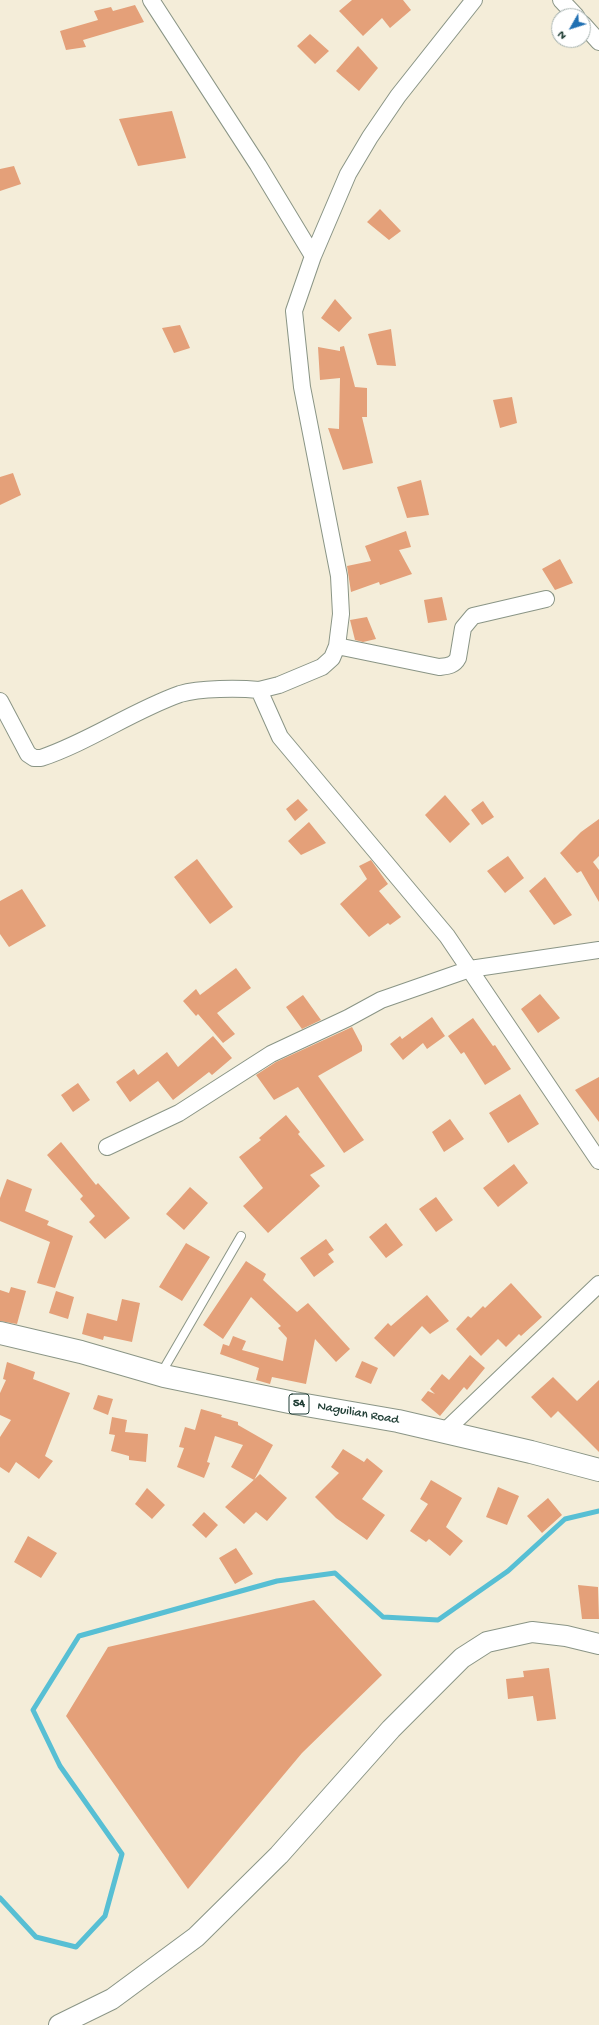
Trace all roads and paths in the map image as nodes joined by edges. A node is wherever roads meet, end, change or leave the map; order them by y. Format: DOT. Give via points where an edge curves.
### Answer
graph roads {
  1 [pos="150,0"];
  2 [pos="474,0"];
  3 [pos="561,0"];
  4 [pos="568,8"];
  5 [pos="591,33"];
  6 [pos="599,42"];
  7 [pos="313,256"];
  8 [pos="546,599"];
  9 [pos="336,646"];
  10 [pos="259,690"];
  11 [pos="0,701"];
  12 [pos="599,950"];
  13 [pos="470,969"];
  14 [pos="107,1147"];
  15 [pos="599,1161"];
  16 [pos="241,1236"];
  17 [pos="599,1284"];
  18 [pos="0,1333"];
  19 [pos="164,1376"];
  20 [pos="444,1432"];
  21 [pos="599,1470"];
  22 [pos="599,1644"];
  23 [pos="59,2025"];
  1 -- 7 [label="street" via="258,165"];
  2 -- 7 [label="street" via="398,96 370,137 348,174"];
  3 -- 4 [label="street"];
  5 -- 6 [label="street"];
  7 -- 9 [label="street" via="294,311 302,387 339,576 340,614"];
  8 -- 9 [label="street" via="474,616 463,628 456,662 449,666 439,667"];
  9 -- 10 [label="street" via="332,658 322,667 279,685"];
  10 -- 11 [label="street" via="234,688 182,694 41,758 34,758 28,754"];
  10 -- 13 [label="street" via="280,737 421,902"];
  12 -- 13 [label="street"];
  13 -- 14 [label="street" via="381,1000 271,1054 179,1113"];
  13 -- 15 [label="street"];
  16 -- 19 [label="lane" via="166,1365"];
  17 -- 20 [label="street"];
  18 -- 19 [label="highway, Naguilian Road / 54" via="81,1352"];
  19 -- 20 [label="highway, Naguilian Road / 54"];
  20 -- 21 [label="highway, Naguilian Road / 54"];
  22 -- 23 [label="street" via="566,1636 532,1632 487,1642 462,1658 391,1729 279,1855 196,1937 112,1999"];
}
